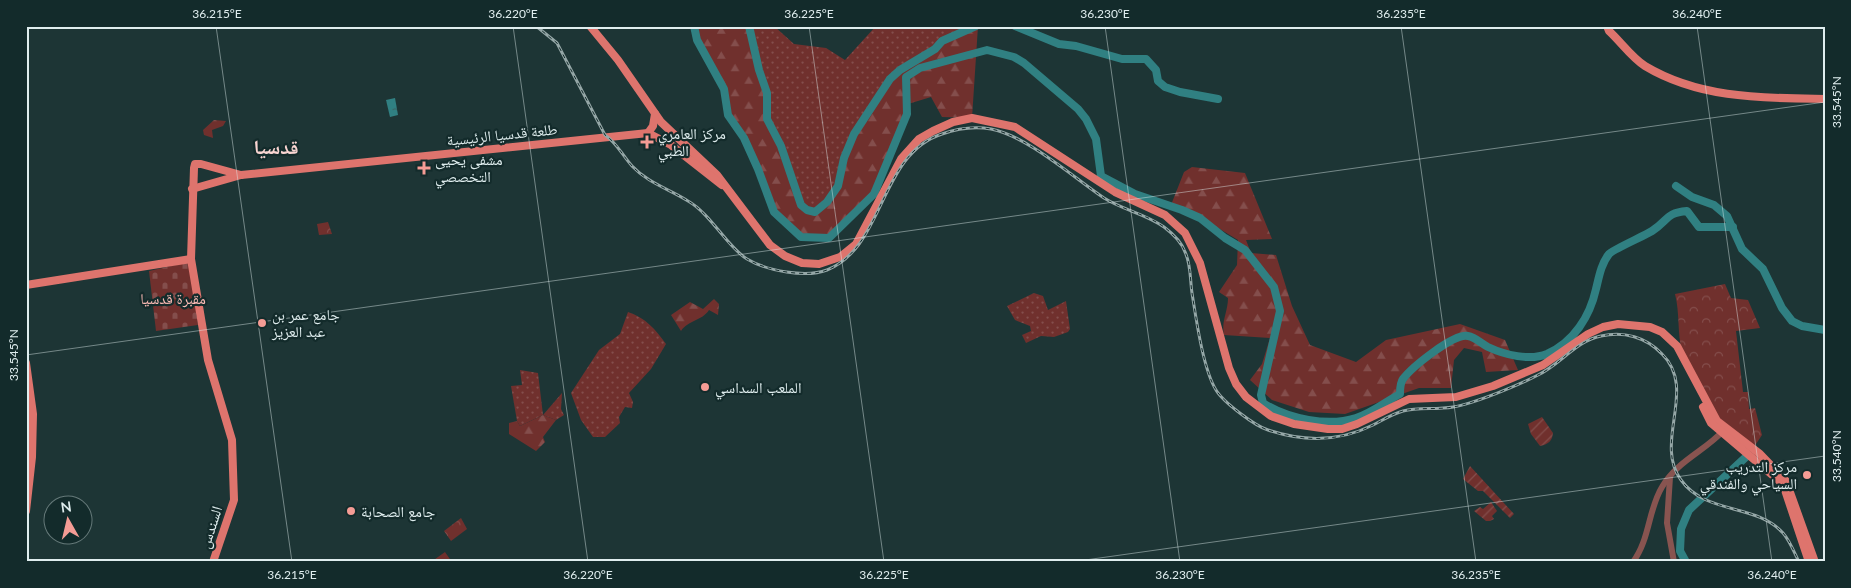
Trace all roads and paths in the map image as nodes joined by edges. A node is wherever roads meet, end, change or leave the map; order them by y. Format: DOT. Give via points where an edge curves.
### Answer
graph roads {
  1 [pos="590,26"];
  2 [pos="1607,26"];
  3 [pos="1825,99"];
  4 [pos="655,114"];
  5 [pos="668,128"];
  6 [pos="648,133"];
  7 [pos="664,141"];
  8 [pos="241,175"];
  9 [pos="726,187"];
  10 [pos="192,189"];
  11 [pos="191,259"];
  12 [pos="26,285"];
  13 [pos="26,363"];
  14 [pos="1723,431"];
  15 [pos="1670,477"];
  16 [pos="26,511"];
  17 [pos="213,562"];
  18 [pos="1633,562"];
  19 [pos="1674,562"];
  20 [pos="1809,562"];
  21 [pos="1815,562"];
  1 -- 4 [label="main road"];
  2 -- 3 [label="main road" via="1644,65 1674,79 1724,95"];
  4 -- 5 [label="main road"];
  4 -- 6 [label="main road"];
  5 -- 7 [label="main road"];
  5 -- 9 [label="main road"];
  6 -- 7 [label="main road"];
  6 -- 8 [label="main road, طلعة قدسيا الرئيسية"];
  7 -- 9 [label="main road"];
  8 -- 10 [label="main road, طلعة قدسيا الرئيسية"];
  8 -- 10 [label="main road, طلعة قدسيا الرئيسية" via="195,164"];
  9 -- 14 [label="main road" via="770,245 802,263 819,264 840,257 856,244 901,159 919,139 963,119 982,119 1016,127 1115,192 1153,208 1184,233 1196,255 1229,368 1241,391 1261,410 1278,420 1319,428 1350,427 1415,398 1446,398 1474,393 1543,365 1596,330 1610,325 1632,324 1656,329 1677,346"];
  10 -- 11 [label="main road"];
  11 -- 12 [label="main road"];
  11 -- 17 [label="main road, السندس" via="208,360 232,440 234,500"];
  13 -- 16 [label="main road" via="33,414"];
  14 -- 15 [label="street"];
  14 -- 20 [label="main road" via="1784,484"];
  14 -- 21 [label="main road" via="1760,454 1786,481"];
  15 -- 18 [label="street" via="1662,487 1646,538"];
  15 -- 19 [label="street" via="1667,523"];
}
